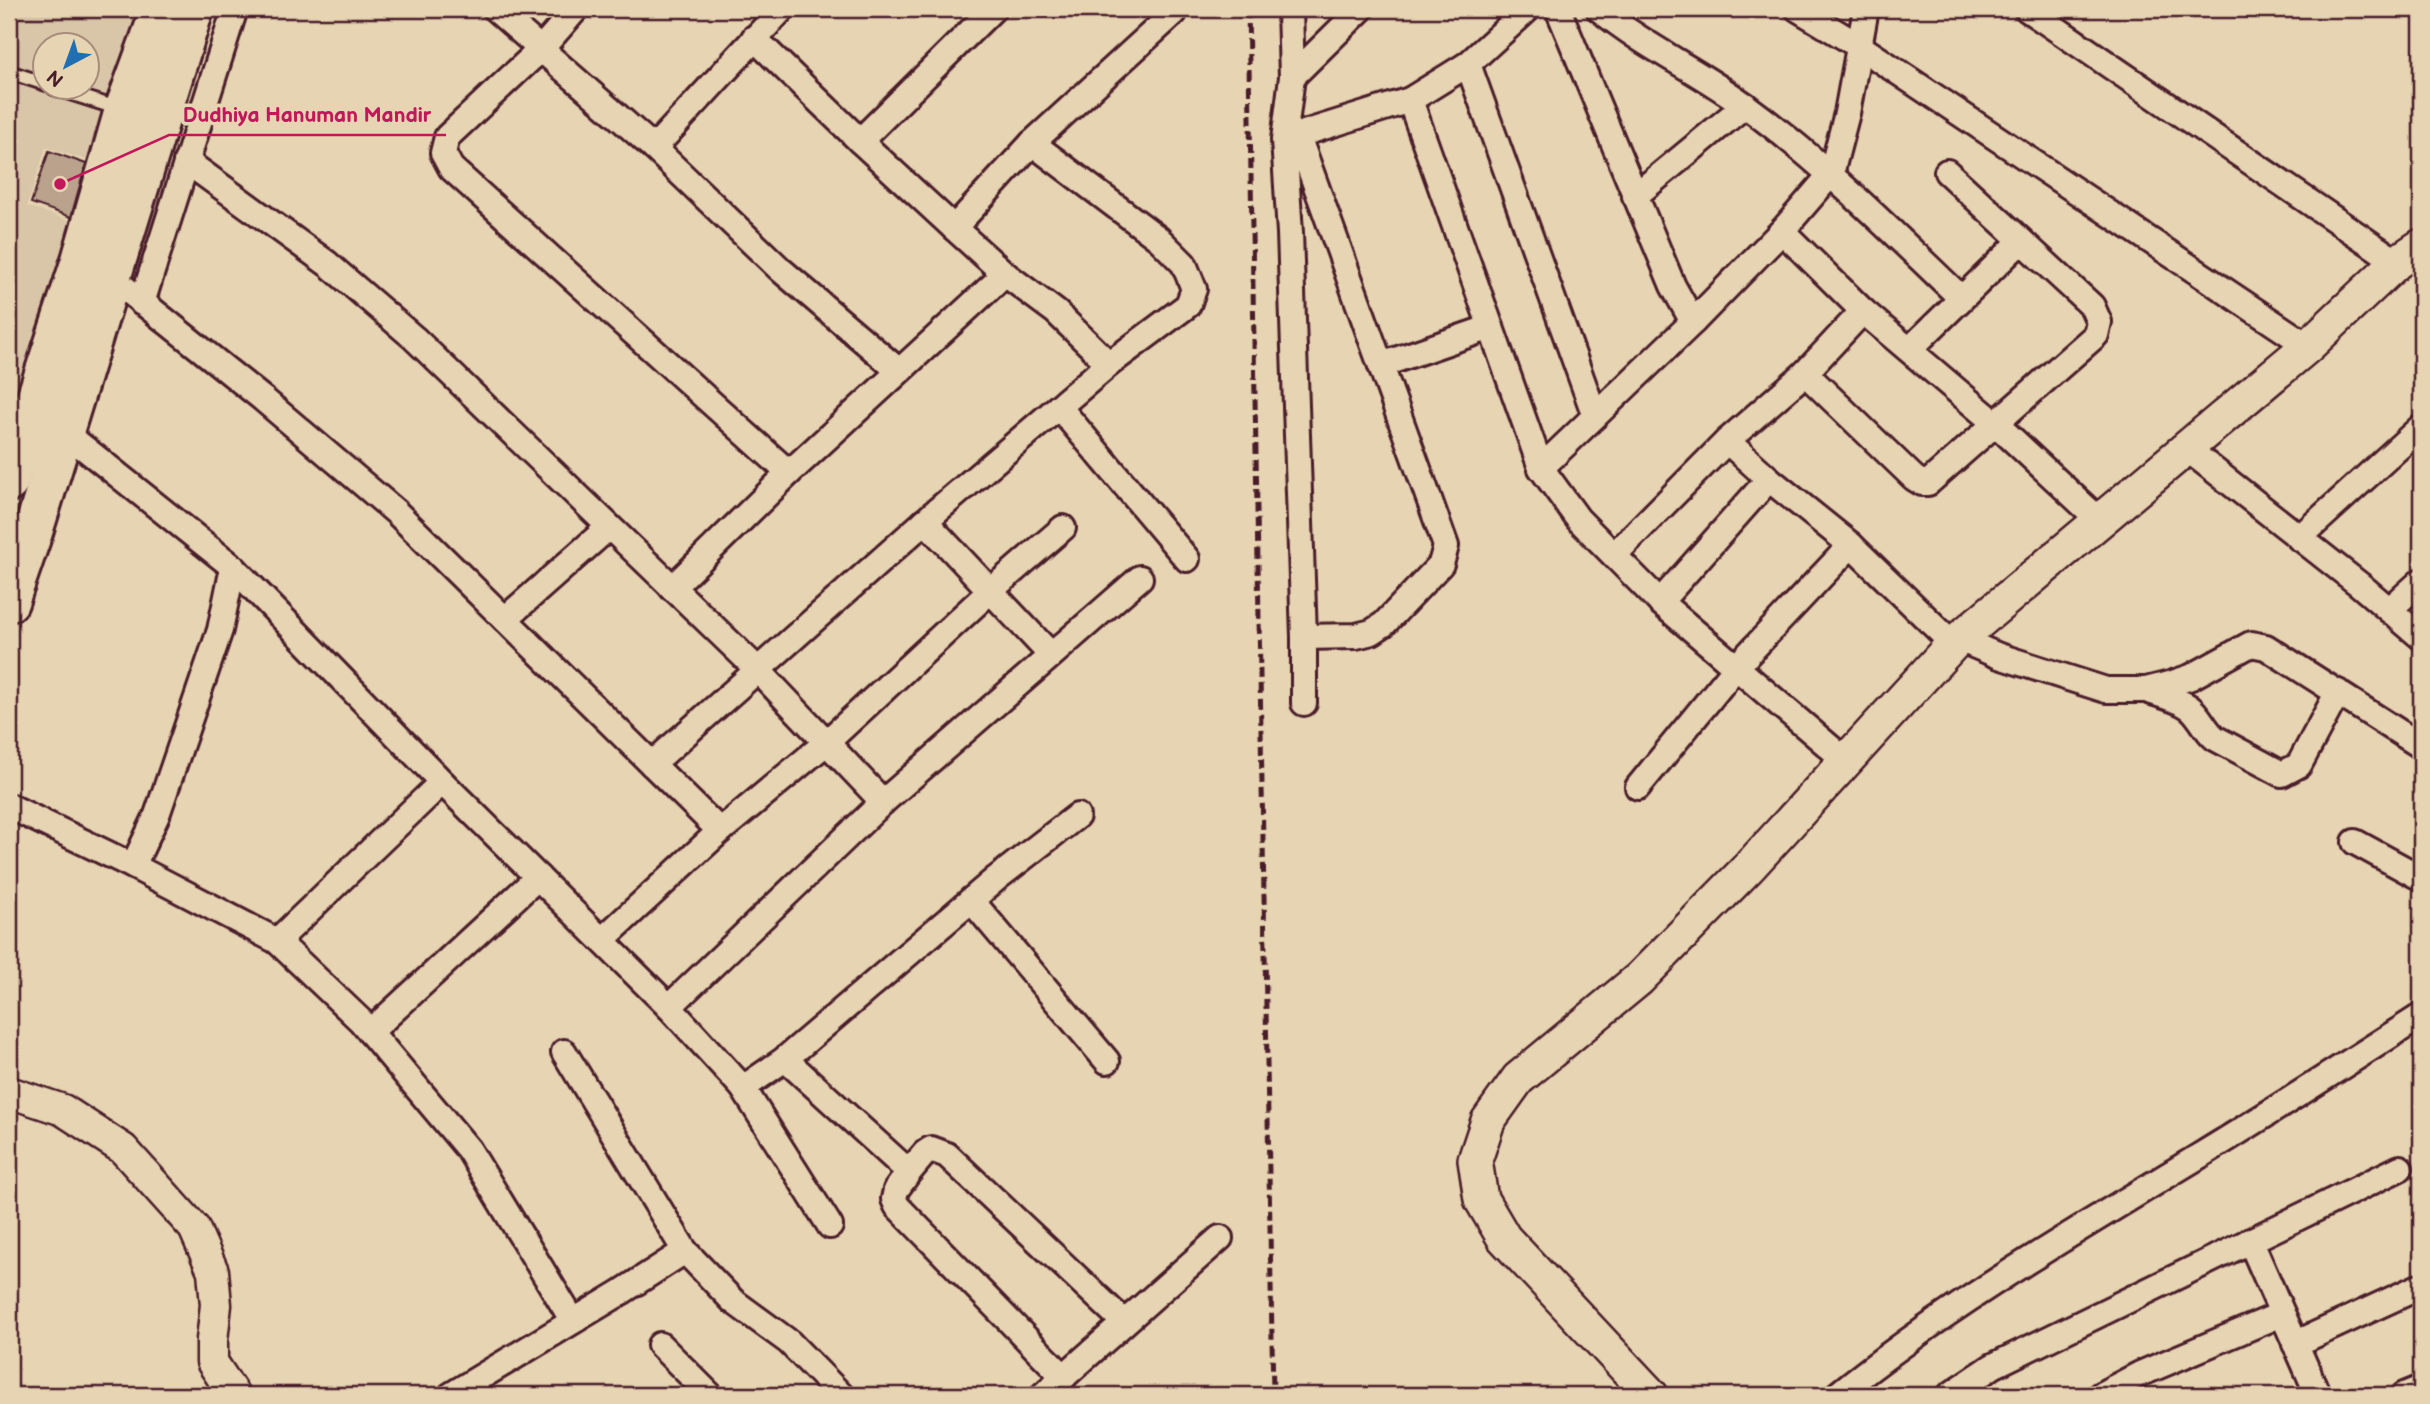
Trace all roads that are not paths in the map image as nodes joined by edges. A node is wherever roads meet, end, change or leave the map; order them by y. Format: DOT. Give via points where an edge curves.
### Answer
graph roads {
  1 [pos="161,9"];
  2 [pos="194,9"];
  3 [pos="235,9"];
  4 [pos="495,9"];
  5 [pos="576,9"];
  6 [pos="782,9"];
  7 [pos="993,9"];
  8 [pos="1290,9"];
  9 [pos="1361,9"];
  10 [pos="1528,9"];
  11 [pos="1558,9"];
  12 [pos="1600,9"];
  13 [pos="1798,9"];
  14 [pos="1866,9"];
  15 [pos="2027,9"];
  16 [pos="1174,13"];
  17 [pos="754,38"];
  18 [pos="1859,46"];
  19 [pos="541,49"];
  20 [pos="1468,64"];
  21 [pos="9,72"];
  22 [pos="1292,78"];
  23 [pos="32,80"];
  24 [pos="1410,100"];
  25 [pos="99,102"];
  26 [pos="1745,105"];
  27 [pos="124,110"];
  28 [pos="1291,138"];
  29 [pos="860,141"];
  30 [pos="1032,144"];
  31 [pos="654,148"];
  32 [pos="186,161"];
  33 [pos="1947,172"];
  34 [pos="1830,174"];
  35 [pos="1635,196"];
  36 [pos="954,228"];
  37 [pos="1782,231"];
  38 [pos="2021,241"];
  39 [pos="2409,254"];
  40 [pos="1005,274"];
  41 [pos="111,277"];
  42 [pos="1961,298"];
  43 [pos="142,303"];
  44 [pos="1863,311"];
  45 [pos="1693,322"];
  46 [pos="1491,327"];
  47 [pos="2308,346"];
  48 [pos="1910,349"];
  49 [pos="1109,364"];
  50 [pos="1381,365"];
  51 [pos="899,371"];
  52 [pos="1805,373"];
  53 [pos="32,406"];
  54 [pos="1059,407"];
  55 [pos="1595,416"];
  56 [pos="1996,424"];
  57 [pos="2421,427"];
  58 [pos="64,431"];
  59 [pos="1727,441"];
  60 [pos="2186,448"];
  61 [pos="1541,468"];
  62 [pos="789,473"];
  63 [pos="1769,479"];
  64 [pos="9,482"];
  65 [pos="2099,520"];
  66 [pos="925,521"];
  67 [pos="609,527"];
  68 [pos="1063,528"];
  69 [pos="2300,538"];
  70 [pos="1851,545"];
  71 [pos="1614,555"];
  72 [pos="1187,559"];
  73 [pos="233,567"];
  74 [pos="1140,578"];
  75 [pos="2421,581"];
  76 [pos="672,588"];
  77 [pos="990,591"];
  78 [pos="1660,602"];
  79 [pos="9,603"];
  80 [pos="2389,610"];
  81 [pos="505,619"];
  82 [pos="1304,637"];
  83 [pos="2421,638"];
  84 [pos="1956,642"];
  85 [pos="1051,655"];
  86 [pos="1738,666"];
  87 [pos="757,669"];
  88 [pos="2146,690"];
  89 [pos="2338,692"];
  90 [pos="1304,703"];
  91 [pos="827,742"];
  92 [pos="2421,746"];
  93 [pos="1846,761"];
  94 [pos="652,764"];
  95 [pos="442,782"];
  96 [pos="1638,787"];
  97 [pos="883,802"];
  98 [pos="9,806"];
  99 [pos="1077,816"];
  100 [pos="720,831"];
  101 [pos="2355,842"];
  102 [pos="133,866"];
  103 [pos="538,877"];
  104 [pos="2421,878"];
  105 [pos="971,901"];
  106 [pos="602,940"];
  107 [pos="277,941"];
  108 [pos="669,1007"];
  109 [pos="2421,1016"];
  110 [pos="370,1032"];
  111 [pos="564,1052"];
  112 [pos="785,1059"];
  113 [pos="1107,1061"];
  114 [pos="743,1088"];
  115 [pos="9,1092"];
  116 [pos="2400,1168"];
  117 [pos="909,1172"];
  118 [pos="830,1226"];
  119 [pos="1220,1237"];
  120 [pos="2250,1240"];
  121 [pos="685,1251"];
  122 [pos="2421,1286"];
  123 [pos="2282,1314"];
  124 [pos="573,1321"];
  125 [pos="1124,1322"];
  126 [pos="2295,1344"];
  127 [pos="660,1345"];
  128 [pos="1064,1377"];
  129 [pos="2421,1388"];
  130 [pos="234,1395"];
  131 [pos="451,1395"];
  132 [pos="710,1395"];
  133 [pos="841,1395"];
  134 [pos="1044,1395"];
  135 [pos="1651,1395"];
  136 [pos="1837,1395"];
  137 [pos="1950,1395"];
  138 [pos="2100,1395"];
  139 [pos="2318,1395"];
  140 [pos="2404,1395"];
  1 -- 27 [label="highway"];
  2 -- 41 [label="highway"];
  3 -- 32 [label="street"];
  4 -- 19 [label="street"];
  5 -- 19 [label="street"];
  6 -- 17 [label="street"];
  7 -- 29 [label="street"];
  8 -- 22 [label="street"];
  9 -- 22 [label="street"];
  10 -- 20 [label="street"];
  11 -- 35 [label="street"];
  12 -- 26 [label="street"];
  13 -- 18 [label="street"];
  14 -- 18 [label="street"];
  15 -- 39 [label="street"];
  16 -- 30 [label="street"];
  17 -- 29 [label="street"];
  17 -- 31 [label="street"];
  18 -- 34 [label="street"];
  18 -- 47 [label="street"];
  19 -- 31 [label="street"];
  19 -- 62 [label="street" via="447,136 443,153 451,168"];
  20 -- 24 [label="street"];
  20 -- 55 [label="street"];
  21 -- 23 [label="lane"];
  22 -- 28 [label="street"];
  24 -- 28 [label="street"];
  24 -- 46 [label="street"];
  25 -- 27 [label="lane"];
  26 -- 34 [label="street"];
  26 -- 35 [label="street"];
  27 -- 53 [label="highway"];
  28 -- 50 [label="street"];
  28 -- 82 [label="street"];
  29 -- 36 [label="street"];
  30 -- 36 [label="street"];
  30 -- 49 [label="street" via="1159,239 1184,264 1194,289 1188,305"];
  31 -- 51 [label="street" via="781,270"];
  32 -- 43 [label="street"];
  32 -- 67 [label="street" via="328,264 414,338"];
  33 -- 38 [label="street"];
  34 -- 37 [label="street"];
  34 -- 42 [label="street"];
  35 -- 45 [label="street"];
  36 -- 40 [label="street"];
  37 -- 44 [label="street"];
  37 -- 45 [label="street"];
  38 -- 42 [label="street"];
  38 -- 56 [label="street" via="2092,306 2099,322 2096,335"];
  39 -- 47 [label="main road"];
  40 -- 49 [label="street" via="1056,312"];
  40 -- 51 [label="street"];
  41 -- 43 [label="street"];
  41 -- 58 [label="highway"];
  42 -- 48 [label="street"];
  43 -- 81 [label="street" via="396,512"];
  44 -- 48 [label="street"];
  44 -- 52 [label="street"];
  45 -- 55 [label="street"];
  46 -- 50 [label="street"];
  46 -- 61 [label="street"];
  47 -- 60 [label="main road"];
  48 -- 56 [label="street"];
  49 -- 54 [label="street"];
  50 -- 82 [label="street" via="1446,546 1441,564 1372,632"];
  51 -- 62 [label="street"];
  52 -- 56 [label="street" via="1922,483 1934,479"];
  52 -- 59 [label="street"];
  53 -- 58 [label="street"];
  53 -- 64 [label="highway"];
  54 -- 66 [label="street"];
  54 -- 72 [label="street"];
  55 -- 61 [label="street"];
  56 -- 65 [label="street"];
  57 -- 69 [label="street"];
  58 -- 73 [label="street"];
  58 -- 79 [label="highway"];
  59 -- 63 [label="street"];
  59 -- 71 [label="street"];
  60 -- 65 [label="main road"];
  60 -- 69 [label="street"];
  61 -- 71 [label="street" via="1577,519"];
  62 -- 76 [label="street"];
  63 -- 70 [label="street"];
  63 -- 78 [label="street"];
  65 -- 84 [label="main road"];
  66 -- 77 [label="street"];
  66 -- 87 [label="street"];
  67 -- 76 [label="street"];
  67 -- 81 [label="street"];
  68 -- 77 [label="street"];
  69 -- 80 [label="street"];
  70 -- 84 [label="street"];
  70 -- 86 [label="street"];
  71 -- 78 [label="street"];
  73 -- 95 [label="street"];
  73 -- 102 [label="street" via="215,643 157,815"];
  74 -- 85 [label="street"];
  75 -- 80 [label="street"];
  76 -- 87 [label="street"];
  77 -- 85 [label="street"];
  77 -- 91 [label="street"];
  78 -- 86 [label="street"];
  80 -- 83 [label="street"];
  81 -- 94 [label="street"];
  82 -- 90 [label="street"];
  84 -- 88 [label="street" via="2106,690"];
  84 -- 93 [label="main road"];
  85 -- 97 [label="street"];
  86 -- 93 [label="street"];
  86 -- 96 [label="street"];
  87 -- 91 [label="street"];
  87 -- 94 [label="street"];
  88 -- 89 [label="street" via="2190,677 2251,644 2266,647"];
  88 -- 89 [label="street" via="2187,705 2207,732 2282,774 2299,765"];
  89 -- 92 [label="street"];
  91 -- 97 [label="street"];
  91 -- 100 [label="street"];
  93 -- 135 [label="main road" via="1639,979 1518,1079 1488,1121 1475,1160 1481,1199 1504,1238"];
  94 -- 100 [label="street"];
  95 -- 103 [label="street"];
  95 -- 107 [label="street"];
  97 -- 108 [label="street"];
  98 -- 102 [label="street"];
  99 -- 105 [label="street"];
  100 -- 106 [label="street"];
  101 -- 104 [label="street"];
  102 -- 107 [label="street"];
  103 -- 106 [label="street"];
  103 -- 110 [label="street"];
  105 -- 112 [label="street"];
  105 -- 113 [label="street"];
  106 -- 108 [label="street"];
  107 -- 110 [label="street"];
  108 -- 114 [label="street"];
  109 -- 136 [label="street" via="2247,1128 2000,1277"];
  110 -- 124 [label="street" via="469,1150"];
  111 -- 121 [label="street"];
  112 -- 114 [label="street"];
  112 -- 117 [label="street"];
  114 -- 118 [label="street"];
  115 -- 130 [label="street" via="63,1110 123,1149 194,1228 213,1271 212,1362"];
  116 -- 120 [label="street"];
  117 -- 125 [label="street" via="931,1149 947,1155"];
  117 -- 128 [label="street" via="896,1190 897,1206"];
  119 -- 125 [label="street"];
  120 -- 123 [label="street"];
  120 -- 137 [label="street" via="1993,1366"];
  121 -- 124 [label="street"];
  121 -- 133 [label="street" via="733,1301 789,1342"];
  122 -- 126 [label="street"];
  123 -- 126 [label="street"];
  123 -- 138 [label="street"];
  124 -- 131 [label="street"];
  125 -- 128 [label="street"];
  126 -- 139 [label="street"];
  127 -- 132 [label="street"];
  128 -- 134 [label="street"];
  129 -- 140 [label="street"];
}
